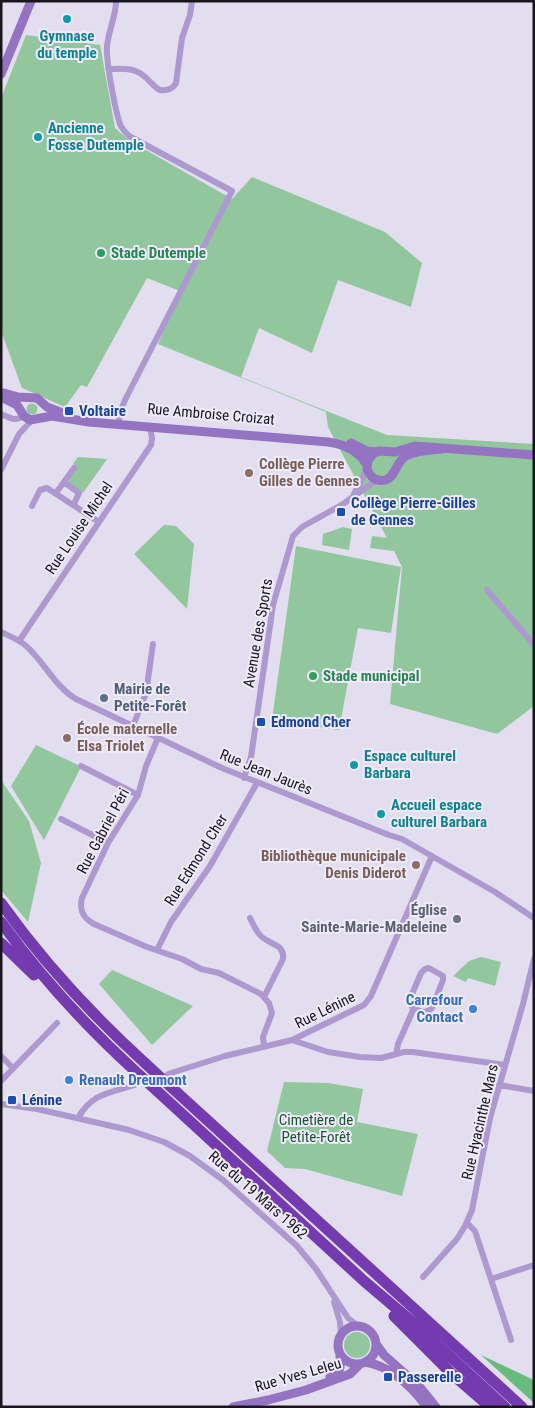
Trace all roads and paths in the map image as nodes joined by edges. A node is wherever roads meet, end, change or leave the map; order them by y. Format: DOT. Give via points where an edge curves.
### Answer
graph roads {
  1 [pos="31,1"];
  2 [pos="116,1"];
  3 [pos="192,1"];
  4 [pos="109,69"];
  5 [pos="1,73"];
  6 [pos="1,392"];
  7 [pos="1,396"];
  8 [pos="29,398"];
  9 [pos="42,404"];
  10 [pos="1,414"];
  11 [pos="29,416"];
  12 [pos="119,420"];
  13 [pos="150,427"];
  14 [pos="442,449"];
  15 [pos="377,452"];
  16 [pos="388,452"];
  17 [pos="534,455"];
  18 [pos="396,465"];
  19 [pos="367,467"];
  20 [pos="74,468"];
  21 [pos="1,470"];
  22 [pos="379,480"];
  23 [pos="64,482"];
  24 [pos="56,493"];
  25 [pos="350,499"];
  26 [pos="74,504"];
  27 [pos="32,506"];
  28 [pos="99,522"];
  29 [pos="487,590"];
  30 [pos="1,632"];
  31 [pos="19,640"];
  32 [pos="153,644"];
  33 [pos="534,644"];
  34 [pos="133,726"];
  35 [pos="158,738"];
  36 [pos="81,766"];
  37 [pos="244,778"];
  38 [pos="256,783"];
  39 [pos="138,795"];
  40 [pos="61,819"];
  41 [pos="108,843"];
  42 [pos="432,856"];
  43 [pos="1,903"];
  44 [pos="250,918"];
  45 [pos="534,918"];
  46 [pos="1,922"];
  47 [pos="1,944"];
  48 [pos="157,950"];
  49 [pos="534,959"];
  50 [pos="264,997"];
  51 [pos="69,1005"];
  52 [pos="414,1008"];
  53 [pos="57,1023"];
  54 [pos="292,1040"];
  55 [pos="264,1046"];
  56 [pos="396,1054"];
  57 [pos="1,1056"];
  58 [pos="505,1065"];
  59 [pos="13,1068"];
  60 [pos="168,1074"];
  61 [pos="1,1081"];
  62 [pos="135,1085"];
  63 [pos="499,1085"];
  64 [pos="534,1091"];
  65 [pos="1,1104"];
  66 [pos="78,1118"];
  67 [pos="467,1222"];
  68 [pos="534,1265"];
  69 [pos="423,1277"];
  70 [pos="491,1279"];
  71 [pos="364,1281"];
  72 [pos="333,1296"];
  73 [pos="357,1325"];
  74 [pos="341,1333"];
  75 [pos="511,1340"];
  76 [pos="376,1344"];
  77 [pos="340,1356"];
  78 [pos="363,1363"];
  79 [pos="472,1392"];
  80 [pos="236,1406"];
  81 [pos="427,1407"];
  82 [pos="436,1407"];
  83 [pos="485,1407"];
  84 [pos="490,1407"];
  85 [pos="505,1407"];
  86 [pos="522,1407"];
  1 -- 5 [label="main road"];
  2 -- 4 [label="street" via="107,46"];
  3 -- 4 [label="street" via="173,87 160,90 134,70"];
  4 -- 12 [label="street" via="119,119 126,133 232,191 125,400"];
  6 -- 8 [label="main road"];
  7 -- 11 [label="main road"];
  8 -- 9 [label="main road" via="37,398"];
  8 -- 11 [label="main road" via="22,404"];
  9 -- 11 [label="main road" via="43,411"];
  9 -- 12 [label="main road, Rue Ambroise Croizat" via="62,413"];
  10 -- 11 [label="street" via="13,420"];
  11 -- 13 [label="main road, Rue Ambroise Croizat"];
  11 -- 21 [label="street"];
  12 -- 15 [label="main road, Rue Ambroise Croizat" via="331,438"];
  13 -- 19 [label="main road, Rue Ambroise Croizat" via="332,443 352,449"];
  13 -- 28 [label="street, Rue Louise Michel" via="150,445"];
  14 -- 16 [label="main road" via="422,446"];
  14 -- 17 [label="main road"];
  14 -- 18 [label="main road" via="410,454"];
  15 -- 16 [label="main road"];
  15 -- 19 [label="main road" via="370,457"];
  16 -- 18 [label="main road"];
  18 -- 22 [label="main road" via="391,477"];
  19 -- 22 [label="main road"];
  19 -- 25 [label="street"];
  20 -- 23 [label="street"];
  22 -- 25 [label="street, Avenue des Sports"];
  23 -- 24 [label="street"];
  23 -- 26 [label="street" via="79,494"];
  24 -- 26 [label="street"];
  24 -- 27 [label="street" via="43,488"];
  25 -- 37 [label="street, Avenue des Sports" via="299,529 291,541 274,600 251,757"];
  26 -- 28 [label="street"];
  28 -- 31 [label="street, Rue Louise Michel"];
  29 -- 33 [label="street"];
  30 -- 31 [label="street, Rue Jean Jaurès"];
  31 -- 34 [label="street, Rue Jean Jaurès" via="69,695"];
  32 -- 34 [label="street" via="146,693"];
  34 -- 35 [label="street, Rue Jean Jaurès"];
  35 -- 37 [label="street, Rue Jean Jaurès"];
  35 -- 39 [label="street, Rue Gabriel Péri"];
  36 -- 39 [label="street"];
  37 -- 38 [label="street, Rue Jean Jaurès"];
  38 -- 42 [label="street, Rue Jean Jaurès" via="402,838"];
  38 -- 48 [label="street, Rue Edmond Cher" via="208,870 171,922"];
  39 -- 41 [label="street, Rue Gabriel Péri"];
  40 -- 41 [label="street"];
  41 -- 48 [label="street, Rue Gabriel Péri" via="82,898 82,912 92,923"];
  42 -- 45 [label="street, Rue Jean Jaurès"];
  42 -- 54 [label="street, Rue Lénine" via="366,1003"];
  43 -- 86 [label="highway, bridge" via="65,983 146,1064"];
  44 -- 50 [label="street" via="260,936 280,947 283,953"];
  46 -- 51 [label="highway"];
  47 -- 51 [label="highway"];
  48 -- 50 [label="street, Rue Gabriel Péri" via="219,974"];
  49 -- 58 [label="street, Rue Hyacinthe Mars"];
  50 -- 55 [label="street" via="272,1013 263,1037"];
  51 -- 71 [label="highway, bridge" via="134,1070"];
  52 -- 52 [label="street" via="410,1001 422,971 429,968 440,973 443,980 431,1010 424,1012"];
  52 -- 56 [label="street"];
  53 -- 59 [label="street"];
  54 -- 55 [label="street, Rue Lénine"];
  54 -- 56 [label="street" via="360,1058"];
  55 -- 60 [label="street, Rue Lénine"];
  56 -- 58 [label="street" via="413,1052"];
  57 -- 59 [label="street"];
  58 -- 63 [label="street, Rue Hyacinthe Mars"];
  59 -- 61 [label="street"];
  62 -- 66 [label="street" via="93,1100"];
  63 -- 64 [label="street"];
  63 -- 67 [label="street, Rue Hyacinthe Mars" via="475,1201"];
  65 -- 66 [label="street, Rue du 19 Mars 1962"];
  66 -- 72 [label="street, Rue du 19 Mars 1962" via="143,1134 197,1160 297,1246"];
  67 -- 69 [label="street, Rue Hyacinthe Mars"];
  67 -- 70 [label="street" via="475,1231"];
  68 -- 70 [label="street"];
  70 -- 75 [label="street"];
  71 -- 79 [label="highway" via="385,1307"];
  71 -- 85 [label="highway"];
  72 -- 73 [label="street, Rue du 19 Mars 1962"];
  72 -- 74 [label="street, Rue du 19 Mars 1962"];
  73 -- 74 [label="main road"];
  73 -- 76 [label="main road" via="370,1330"];
  74 -- 77 [label="main road" via="337,1343"];
  76 -- 78 [label="main road" via="373,1354"];
  76 -- 82 [label="main road"];
  77 -- 78 [label="main road" via="348,1362"];
  77 -- 80 [label="main road, Rue Yves Leleu" via="341,1367 335,1376"];
  78 -- 80 [label="main road, Rue Yves Leleu" via="350,1374 306,1390"];
  78 -- 81 [label="main road" via="377,1364 392,1373"];
  79 -- 83 [label="highway"];
  79 -- 84 [label="highway"];
}
